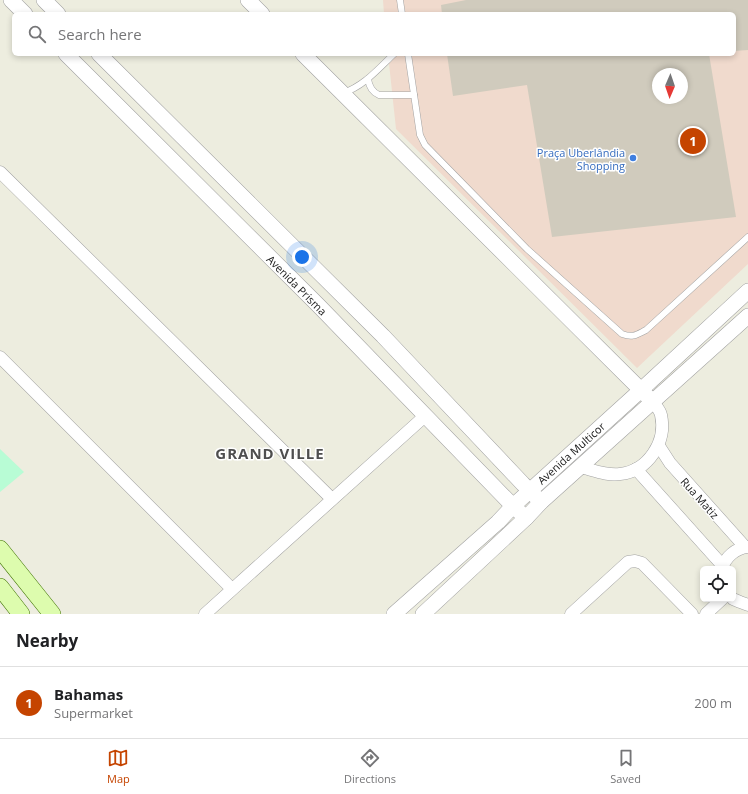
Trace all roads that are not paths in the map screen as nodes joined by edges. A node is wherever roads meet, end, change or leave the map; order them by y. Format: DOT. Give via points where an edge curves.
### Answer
graph roads {
  1 [pos="11,0"];
  2 [pos="44,0"];
  3 [pos="248,0"];
  4 [pos="400,0"];
  5 [pos="24,12"];
  6 [pos="56,12"];
  7 [pos="260,12"];
  8 [pos="402,12"];
  9 [pos="68,56"];
  10 [pos="101,56"];
  11 [pos="305,56"];
  12 [pos="392,56"];
  13 [pos="408,56"];
  14 [pos="368,79"];
  15 [pos="342,93"];
  16 [pos="414,95"];
  17 [pos="149,104"];
  18 [pos="132,119"];
  19 [pos="0,172"];
  20 [pos="748,237"];
  21 [pos="334,289"];
  22 [pos="748,290"];
  23 [pos="318,305"];
  24 [pos="748,316"];
  25 [pos="0,357"];
  26 [pos="641,390"];
  27 [pos="653,402"];
  28 [pos="425,416"];
  29 [pos="659,446"];
  30 [pos="580,467"];
  31 [pos="636,469"];
  32 [pos="530,491"];
  33 [pos="332,499"];
  34 [pos="541,502"];
  35 [pos="513,506"];
  36 [pos="526,518"];
  37 [pos="746,547"];
  38 [pos="0,549"];
  39 [pos="722,566"];
  40 [pos="724,566"];
  41 [pos="0,587"];
  42 [pos="232,589"];
  43 [pos="736,600"];
  44 [pos="719,602"];
  45 [pos="748,605"];
  46 [pos="22,614"];
  47 [pos="52,614"];
  48 [pos="205,614"];
  49 [pos="394,614"];
  50 [pos="424,614"];
  51 [pos="571,614"];
  52 [pos="692,614"];
  53 [pos="706,614"];
  1 -- 5 [label="street"];
  2 -- 6 [label="street"];
  3 -- 7 [label="street"];
  4 -- 8 [label="lane"];
  9 -- 18 [label="street, Avenida Prisma"];
  10 -- 17 [label="street"];
  11 -- 15 [label="street"];
  12 -- 14 [label="lane"];
  13 -- 16 [label="lane"];
  14 -- 15 [label="lane" via="352,90"];
  14 -- 16 [label="lane" via="374,93 379,95"];
  15 -- 26 [label="street"];
  16 -- 20 [label="lane" via="420,135 425,146 527,249 622,334 630,337 646,330"];
  17 -- 18 [label="street"];
  17 -- 21 [label="street"];
  18 -- 23 [label="street, Avenida Prisma"];
  19 -- 33 [label="street"];
  21 -- 23 [label="street"];
  21 -- 32 [label="street" via="383,336"];
  22 -- 26 [label="street, Avenida Multicor"];
  23 -- 28 [label="street, Avenida Prisma"];
  24 -- 27 [label="street, Avenida Multicor"];
  25 -- 42 [label="street"];
  26 -- 27 [label="street"];
  26 -- 32 [label="street, Avenida Multicor"];
  27 -- 29 [label="street" via="661,413 663,430"];
  27 -- 30 [label="street, Avenida Multicor"];
  28 -- 33 [label="street"];
  28 -- 35 [label="street, Avenida Prisma"];
  29 -- 31 [label="street" via="649,460"];
  29 -- 37 [label="street, Rua Matiz" via="670,463"];
  30 -- 31 [label="street" via="615,474"];
  30 -- 34 [label="street, Avenida Multicor"];
  31 -- 39 [label="street"];
  32 -- 34 [label="street"];
  32 -- 35 [label="street, Avenida Multicor"];
  33 -- 42 [label="street"];
  34 -- 36 [label="street, Avenida Multicor"];
  35 -- 36 [label="street, Avenida Prisma"];
  35 -- 49 [label="street, Avenida Multicor"];
  36 -- 50 [label="street, Avenida Multicor"];
  37 -- 40 [label="street" via="731,554"];
  38 -- 47 [label="main road"];
  41 -- 46 [label="main road"];
  42 -- 48 [label="street"];
  43 -- 45 [label="street"];
  44 -- 53 [label="street"];
  51 -- 52 [label="street" via="628,562 635,561 642,563"];
}
